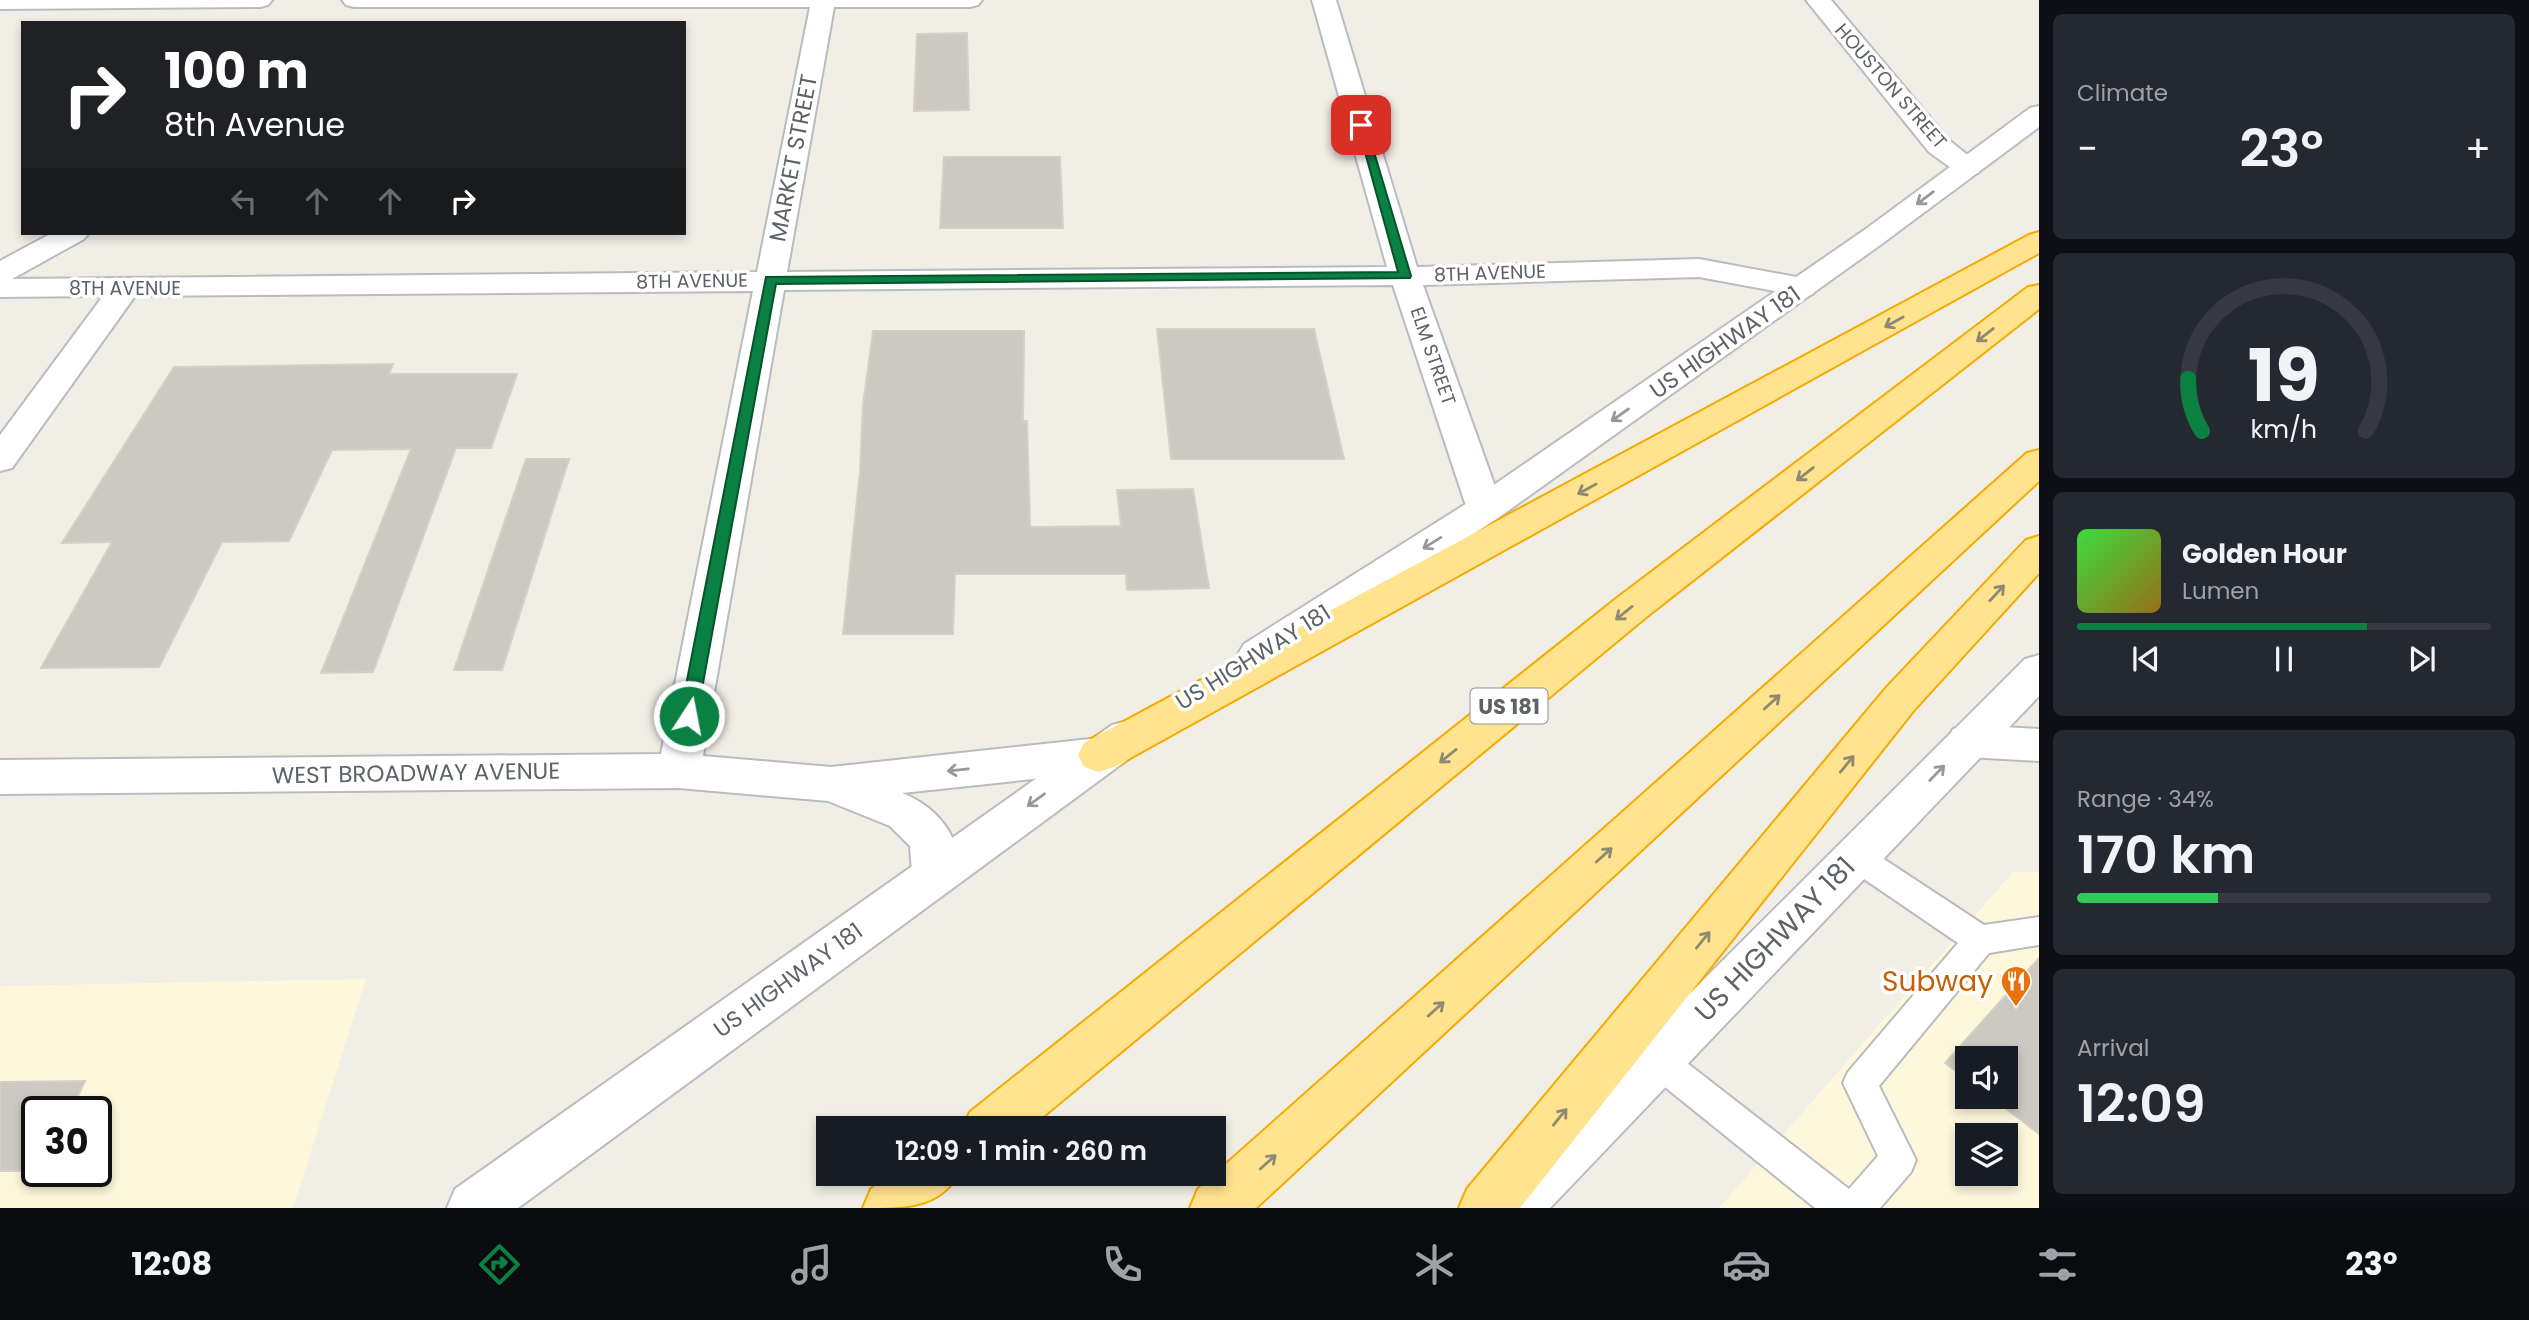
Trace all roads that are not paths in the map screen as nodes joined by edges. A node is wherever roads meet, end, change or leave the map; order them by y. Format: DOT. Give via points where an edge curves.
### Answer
graph roads {
  1 [pos="260,0"];
  2 [pos="354,0"];
  3 [pos="823,0"];
  4 [pos="970,0"];
  5 [pos="1324,0"];
  6 [pos="1818,0"];
  7 [pos="499,1"];
  8 [pos="0,2"];
  9 [pos="464,21"];
  10 [pos="2039,114"];
  11 [pos="1968,167"];
  12 [pos="70,235"];
  13 [pos="2039,241"];
  14 [pos="0,273"];
  15 [pos="1405,276"];
  16 [pos="770,280"];
  17 [pos="1802,287"];
  18 [pos="0,288"];
  19 [pos="125,288"];
  20 [pos="2039,294"];
  21 [pos="0,460"];
  22 [pos="2039,461"];
  23 [pos="1485,509"];
  24 [pos="2039,549"];
  25 [pos="2039,670"];
  26 [pos="1968,741"];
  27 [pos="2039,744"];
  28 [pos="1099,755"];
  29 [pos="679,771"];
  30 [pos="0,778"];
  31 [pos="831,784"];
  32 [pos="1856,857"];
  33 [pos="935,873"];
  34 [pos="2039,931"];
  35 [pos="1980,940"];
  36 [pos="1657,1060"];
  37 [pos="1004,1116"];
  38 [pos="917,1186"];
  39 [pos="474,1208"];
  40 [pos="890,1208"];
  41 [pos="1217,1208"];
  42 [pos="1486,1208"];
  43 [pos="1513,1208"];
  44 [pos="1844,1208"];
  45 [pos="1856,1208"];
  1 -- 8 [label="street"];
  2 -- 7 [label="street"];
  3 -- 4 [label="street"];
  3 -- 7 [label="street"];
  3 -- 16 [label="street, MARKET STREET"];
  5 -- 15 [label="street, ELM STREET"];
  6 -- 11 [label="street, HOUSTON STREET" via="1939,146"];
  7 -- 9 [label="street"];
  10 -- 11 [label="street, US HIGHWAY 181"];
  11 -- 17 [label="street, US HIGHWAY 181, one-way"];
  12 -- 14 [label="street"];
  13 -- 28 [label="highway, one-way"];
  15 -- 16 [label="street, 8TH AVENUE"];
  15 -- 17 [label="street, 8TH AVENUE" via="1699,268"];
  15 -- 23 [label="street, ELM STREET"];
  16 -- 19 [label="street, 8TH AVENUE"];
  16 -- 29 [label="street, MARKET STREET"];
  17 -- 23 [label="street, US HIGHWAY 181, one-way"];
  18 -- 19 [label="street, 8TH AVENUE"];
  19 -- 21 [label="street"];
  20 -- 37 [label="highway, US 181, one-way" via="1631,608"];
  41 -- 22 [label="highway, one-way"];
  23 -- 28 [label="street, US HIGHWAY 181, one-way"];
  42 -- 24 [label="highway, one-way" via="1900,699"];
  25 -- 26 [label="street, US HIGHWAY 181"];
  26 -- 27 [label="street"];
  32 -- 26 [label="street, US HIGHWAY 181, one-way"];
  28 -- 31 [label="street, WEST BROADWAY AVENUE, one-way"];
  28 -- 33 [label="street, US HIGHWAY 181, one-way"];
  29 -- 30 [label="street, WEST BROADWAY AVENUE"];
  29 -- 31 [label="street, WEST BROADWAY AVENUE"];
  31 -- 33 [label="street, WEST BROADWAY AVENUE" via="905,813 932,839"];
  32 -- 35 [label="lane"];
  32 -- 36 [label="street, US HIGHWAY 181"];
  33 -- 39 [label="street, US HIGHWAY 181"];
  34 -- 35 [label="lane"];
  35 -- 45 [label="lane" via="1860,1083 1898,1160"];
  36 -- 43 [label="street, US HIGHWAY 181"];
  36 -- 44 [label="lane"];
  38 -- 40 [label="highway"];
}
